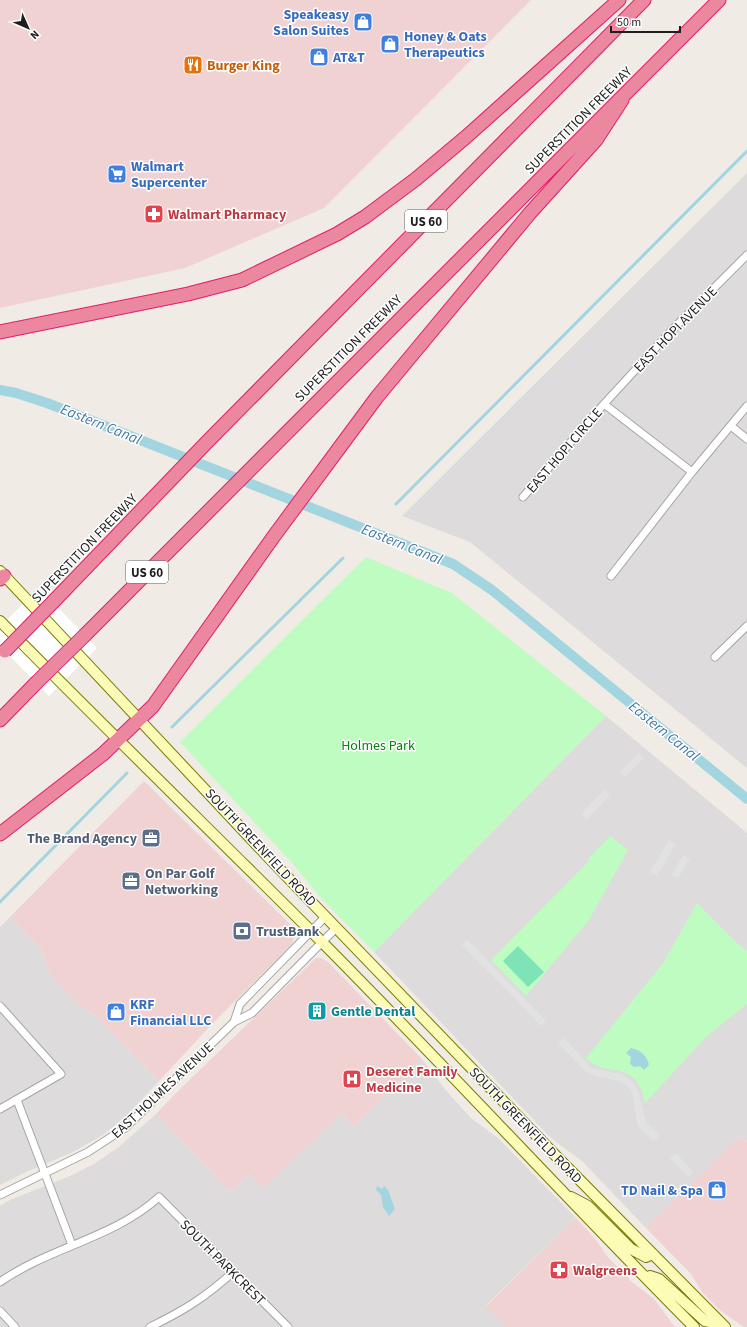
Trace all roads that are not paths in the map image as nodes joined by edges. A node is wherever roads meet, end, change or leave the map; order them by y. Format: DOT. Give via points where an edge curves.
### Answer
graph roads {
  1 [pos="619,0"];
  2 [pos="644,0"];
  3 [pos="719,0"];
  4 [pos="622,100"];
  5 [pos="747,255"];
  6 [pos="0,332"];
  7 [pos="604,404"];
  8 [pos="747,406"];
  9 [pos="732,426"];
  10 [pos="747,439"];
  11 [pos="692,472"];
  12 [pos="523,497"];
  13 [pos="1,576"];
  14 [pos="612,576"];
  15 [pos="0,621"];
  16 [pos="747,626"];
  17 [pos="2,653"];
  18 [pos="715,657"];
  19 [pos="140,718"];
  20 [pos="0,720"];
  21 [pos="117,741"];
  22 [pos="0,834"];
  23 [pos="326,916"];
  24 [pos="337,927"];
  25 [pos="311,931"];
  26 [pos="322,942"];
  27 [pos="0,1006"];
  28 [pos="234,1022"];
  29 [pos="16,1100"];
  30 [pos="0,1110"];
  31 [pos="46,1174"];
  32 [pos="564,1194"];
  33 [pos="0,1195"];
  34 [pos="72,1245"];
  35 [pos="653,1254"];
  36 [pos="233,1272"];
  37 [pos="646,1278"];
  38 [pos="0,1282"];
  39 [pos="0,1311"];
  40 [pos="724,1326"];
  41 [pos="15,1327"];
  42 [pos="150,1327"];
  43 [pos="288,1327"];
  44 [pos="694,1327"];
  1 -- 6 [label="highway" via="421,174 365,217 337,234 242,280 188,294"];
  2 -- 17 [label="highway, SUPERSTITION FREEWAY / US 60, bridge"];
  3 -- 4 [label="highway, SUPERSTITION FREEWAY / US 60"];
  4 -- 19 [label="highway" via="596,140 530,213 377,397 153,706"];
  4 -- 20 [label="highway, SUPERSTITION FREEWAY / US 60, bridge" via="269,449"];
  5 -- 7 [label="street, EAST HOPI AVENUE" via="672,330"];
  7 -- 11 [label="street"];
  7 -- 12 [label="street, EAST HOPI CIRCLE"];
  8 -- 9 [label="street"];
  9 -- 10 [label="street"];
  9 -- 11 [label="street"];
  11 -- 14 [label="street"];
  13 -- 19 [label="main road, SOUTH GREENFIELD ROAD"];
  15 -- 21 [label="main road, SOUTH GREENFIELD ROAD"];
  16 -- 18 [label="street"];
  19 -- 21 [label="highway"];
  19 -- 23 [label="main road, SOUTH GREENFIELD ROAD"];
  21 -- 22 [label="highway"];
  21 -- 25 [label="main road, SOUTH GREENFIELD ROAD"];
  23 -- 24 [label="main road, SOUTH GREENFIELD ROAD"];
  23 -- 25 [label="street, EAST HOLMES AVENUE"];
  24 -- 26 [label="street, EAST HOLMES AVENUE"];
  24 -- 35 [label="main road, SOUTH GREENFIELD ROAD"];
  25 -- 26 [label="main road, SOUTH GREENFIELD ROAD"];
  25 -- 28 [label="street, EAST HOLMES AVENUE" via="240,1004"];
  26 -- 28 [label="street, EAST HOLMES AVENUE" via="252,1013"];
  26 -- 32 [label="main road, SOUTH GREENFIELD ROAD"];
  27 -- 29 [label="street" via="61,1074"];
  28 -- 31 [label="street, EAST HOLMES AVENUE" via="125,1128 88,1152"];
  29 -- 30 [label="street"];
  29 -- 31 [label="street"];
  31 -- 33 [label="street, EAST HOLMES AVENUE"];
  31 -- 34 [label="street"];
  32 -- 35 [label="main road" via="588,1206 636,1252 646,1257"];
  32 -- 37 [label="main road, SOUTH GREENFIELD ROAD"];
  34 -- 36 [label="street, SOUTH PARKCREST" via="130,1220 159,1197"];
  34 -- 38 [label="street" via="18,1269"];
  35 -- 40 [label="main road, SOUTH GREENFIELD ROAD"];
  36 -- 42 [label="street" via="212,1292"];
  36 -- 43 [label="street, SOUTH PARKCREST"];
  37 -- 40 [label="main road" via="650,1276 659,1279 705,1321"];
  37 -- 44 [label="main road, SOUTH GREENFIELD ROAD"];
  39 -- 41 [label="street"];
}
